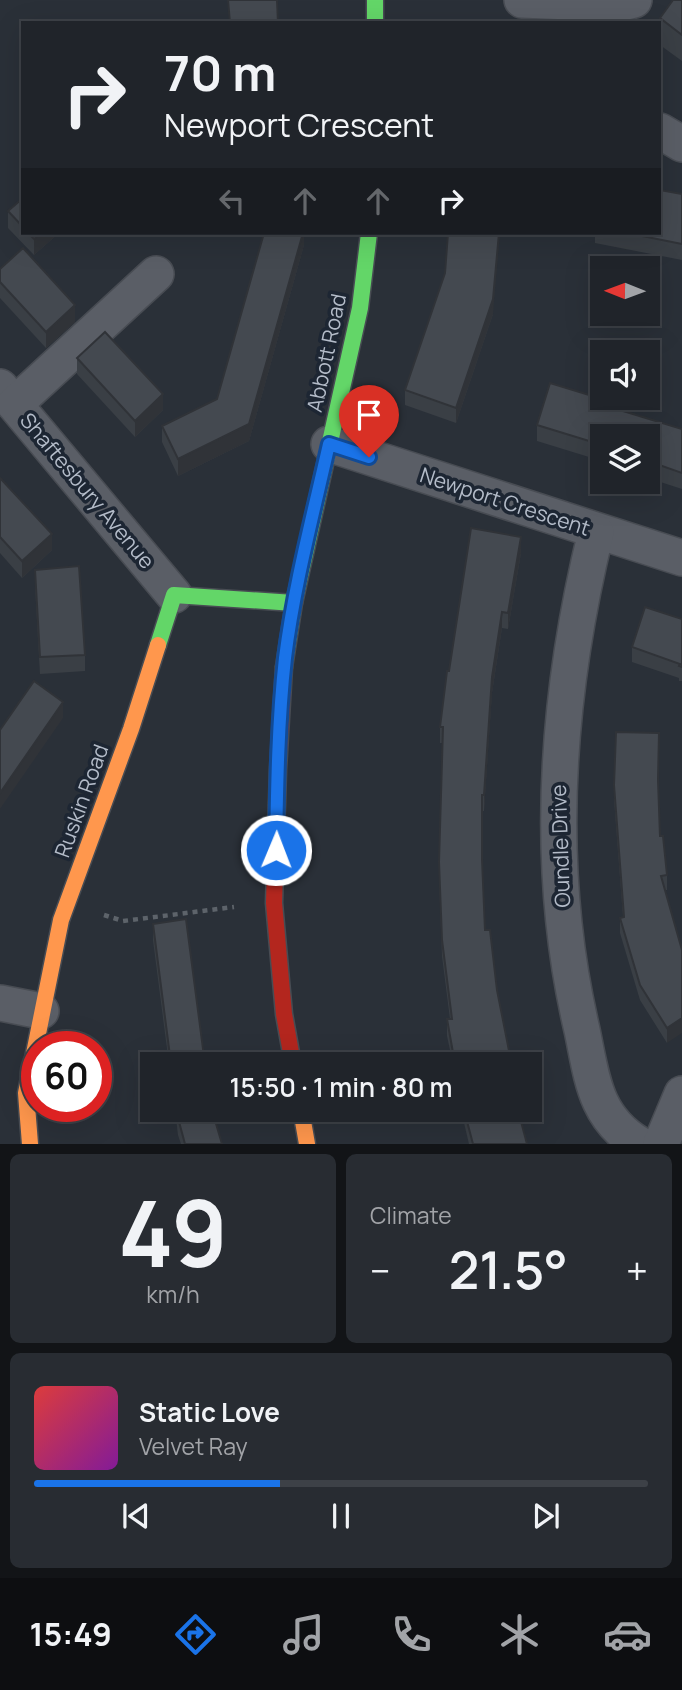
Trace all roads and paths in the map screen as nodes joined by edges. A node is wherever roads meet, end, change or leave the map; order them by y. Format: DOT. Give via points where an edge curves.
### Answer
graph roads {
  1 [pos="375,0"];
  2 [pos="522,0"];
  3 [pos="617,9"];
  4 [pos="375,21"];
  5 [pos="661,132"];
  6 [pos="682,144"];
  7 [pos="369,235"];
  8 [pos="156,274"];
  9 [pos="8,396"];
  10 [pos="329,444"];
  11 [pos="596,532"];
  12 [pos="682,558"];
  13 [pos="174,594"];
  14 [pos="294,603"];
  15 [pos="234,906"];
  16 [pos="93,912"];
  17 [pos="0,1003"];
  18 [pos="41,1011"];
  19 [pos="291,1052"];
  20 [pos="682,1094"];
  21 [pos="302,1122"];
  22 [pos="30,1144"];
  23 [pos="307,1144"];
  24 [pos="639,1144"];
  25 [pos="661,1144"];
  1 -- 4 [label="main road"];
  2 -- 3 [label="street"];
  5 -- 6 [label="street"];
  7 -- 10 [label="main road, Abbott Road" via="360,307"];
  8 -- 9 [label="street"];
  9 -- 13 [label="street, Shaftesbury Avenue"];
  10 -- 11 [label="street, Newport Crescent"];
  10 -- 14 [label="main road, Abbott Road"];
  11 -- 12 [label="street, Newport Crescent"];
  11 -- 24 [label="street, Oundle Drive" via="566,681 558,777 560,890 577,1010 596,1091 609,1120"];
  13 -- 14 [label="main road"];
  13 -- 18 [label="main road, Ruskin Road" via="131,729 61,920"];
  14 -- 19 [label="main road, Abbott Road" via="285,659 274,903"];
  15 -- 16 [label="path" via="123,921"];
  17 -- 18 [label="street"];
  18 -- 22 [label="main road, Ruskin Road" via="26,1093"];
  20 -- 25 [label="street"];
  21 -- 23 [label="main road"];
}
